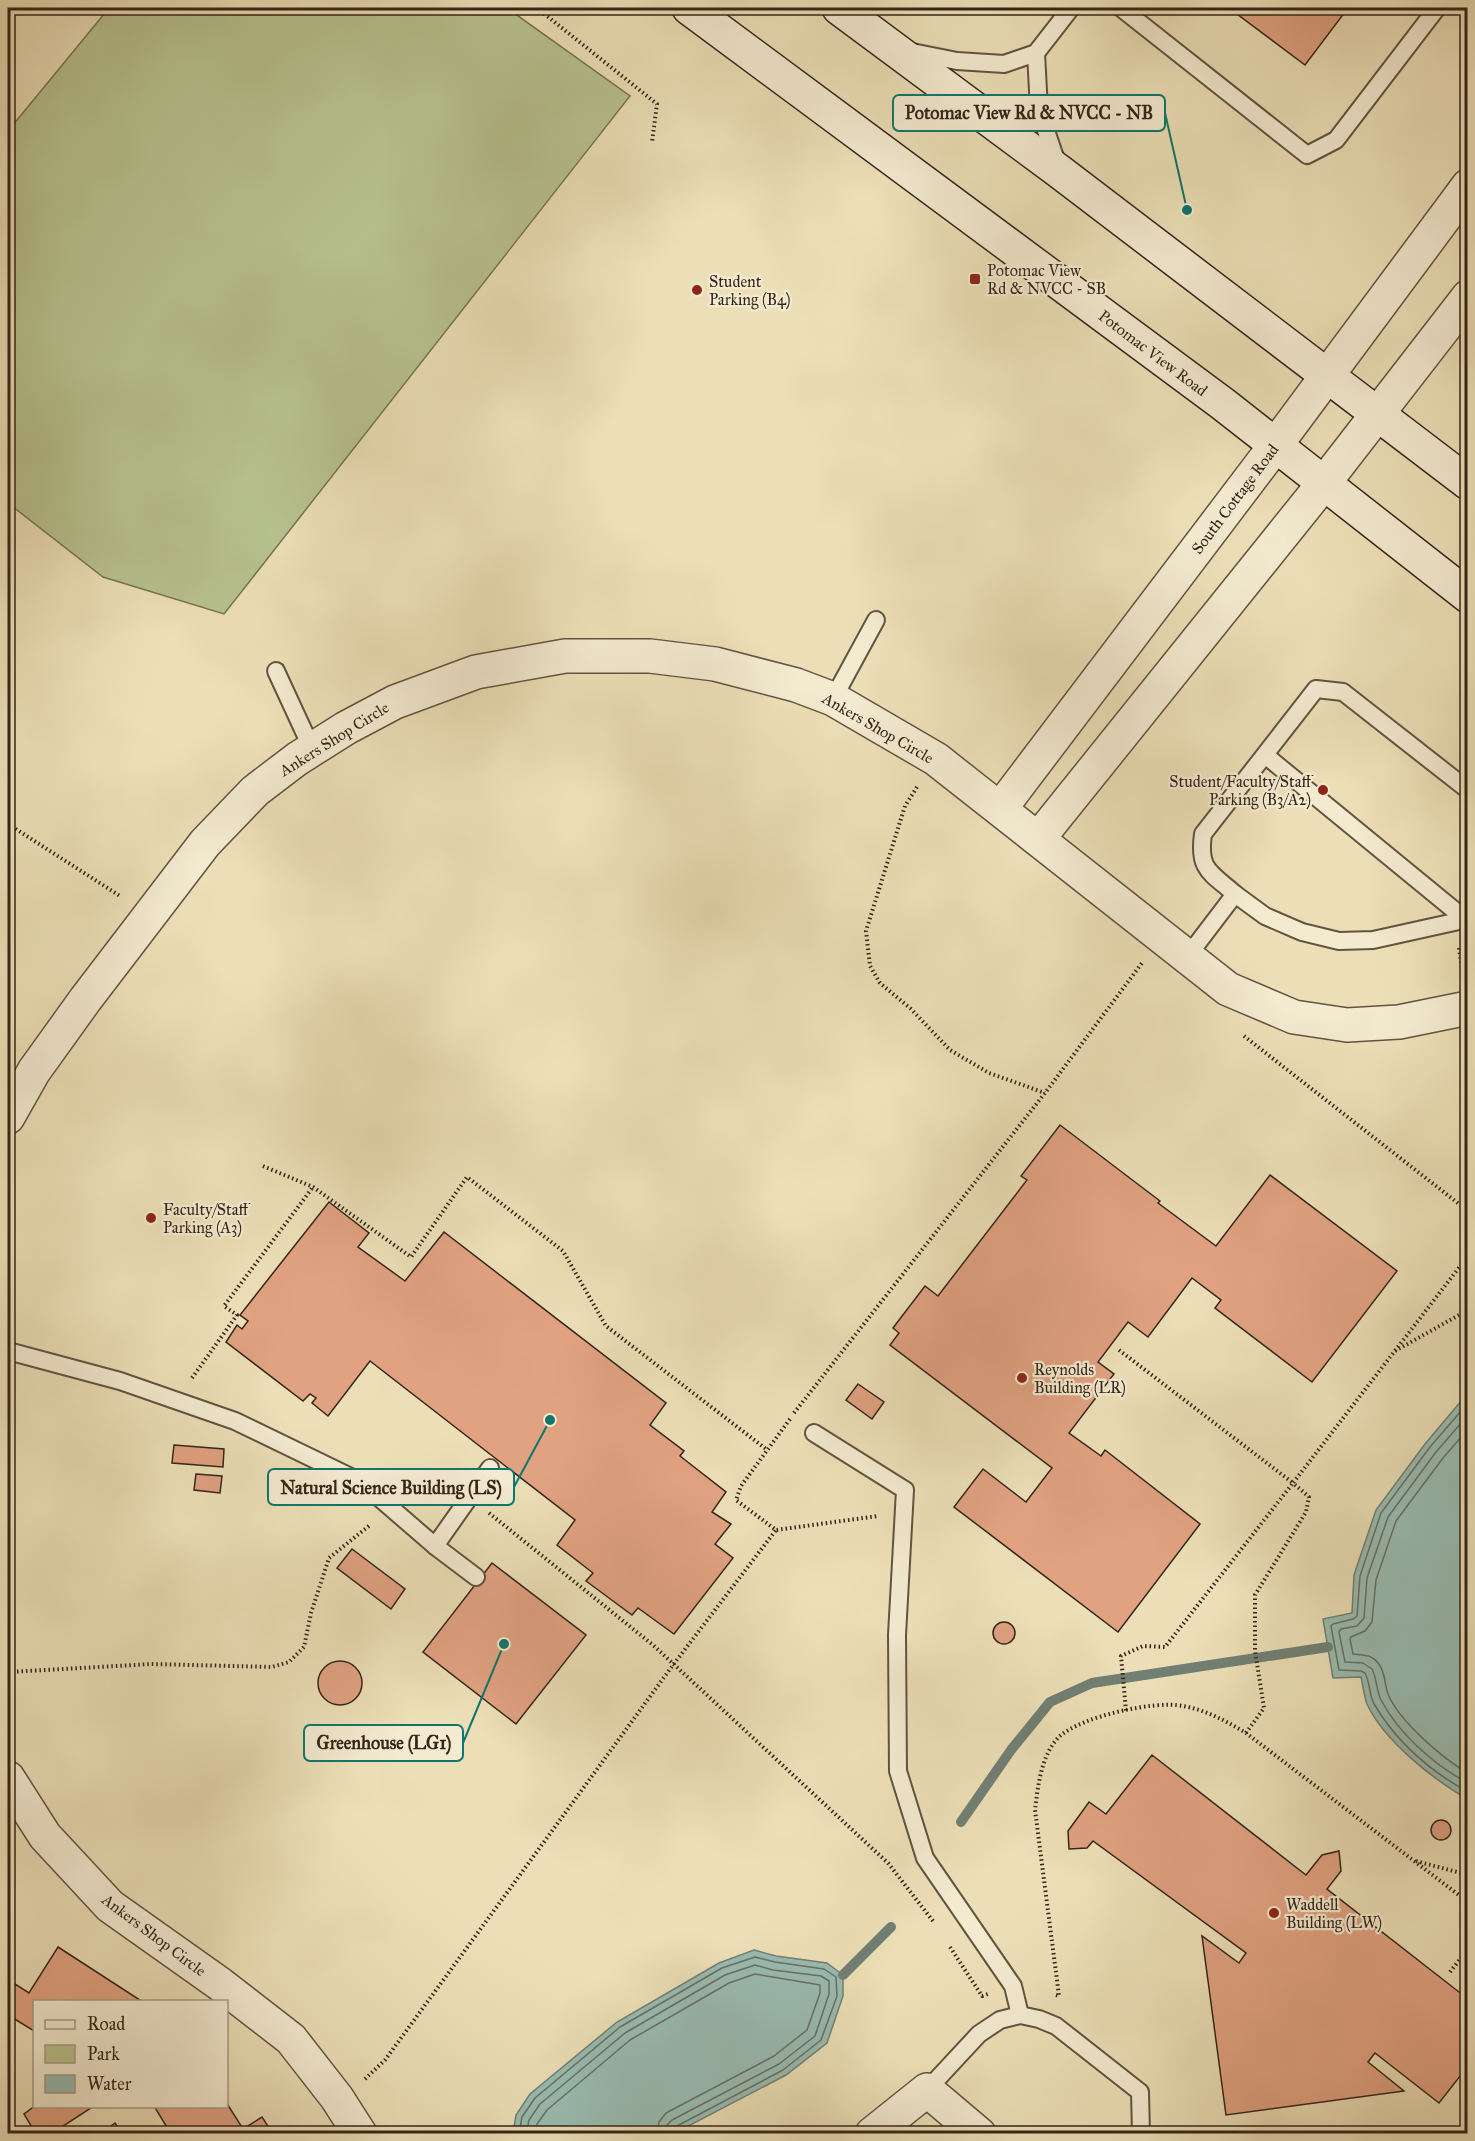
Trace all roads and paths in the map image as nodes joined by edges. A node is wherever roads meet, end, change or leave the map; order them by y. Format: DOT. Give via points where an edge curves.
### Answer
graph roads {
  1 [pos="537,8"];
  2 [pos="689,8"];
  3 [pos="839,8"];
  4 [pos="1071,8"];
  5 [pos="1121,8"];
  6 [pos="1437,8"];
  7 [pos="896,49"];
  8 [pos="1036,53"];
  9 [pos="652,142"];
  10 [pos="1060,172"];
  11 [pos="1467,186"];
  12 [pos="1467,297"];
  13 [pos="1327,376"];
  14 [pos="1377,414"];
  15 [pos="1275,446"];
  16 [pos="1324,483"];
  17 [pos="1467,483"];
  18 [pos="1467,596"];
  19 [pos="876,620"];
  20 [pos="276,671"];
  21 [pos="833,699"];
  22 [pos="312,749"];
  23 [pos="1265,755"];
  24 [pos="921,780"];
  25 [pos="1467,790"];
  26 [pos="1000,809"];
  27 [pos="8,824"];
  28 [pos="1038,839"];
  29 [pos="1235,894"];
  30 [pos="149,916"];
  31 [pos="1466,919"];
  32 [pos="1459,944"];
  33 [pos="1187,957"];
  34 [pos="1144,959"];
  35 [pos="1466,997"];
  36 [pos="1236,1029"];
  37 [pos="1045,1093"];
  38 [pos="8,1117"];
  39 [pos="263,1166"];
  40 [pos="313,1187"];
  41 [pos="1467,1211"];
  42 [pos="1467,1256"];
  43 [pos="1467,1310"];
  44 [pos="1119,1350"];
  45 [pos="8,1351"];
  46 [pos="1392,1352"];
  47 [pos="182,1402"];
  48 [pos="814,1433"];
  49 [pos="766,1449"];
  50 [pos="490,1468"];
  51 [pos="1293,1483"];
  52 [pos="469,1497"];
  53 [pos="391,1508"];
  54 [pos="903,1513"];
  55 [pos="776,1530"];
  56 [pos="435,1546"];
  57 [pos="476,1577"];
  58 [pos="673,1665"];
  59 [pos="8,1672"];
  60 [pos="1126,1711"];
  61 [pos="1246,1733"];
  62 [pos="8,1779"];
  63 [pos="1413,1861"];
  64 [pos="1467,1875"];
  65 [pos="1467,1902"];
  66 [pos="938,1928"];
  67 [pos="944,1938"];
  68 [pos="1467,1949"];
  69 [pos="1450,1972"];
  70 [pos="1013,1986"];
  71 [pos="982,1996"];
  72 [pos="1020,2015"];
  73 [pos="927,2090"];
  74 [pos="337,2098"];
  75 [pos="360,2133"];
  76 [pos="872,2133"];
  77 [pos="979,2133"];
  78 [pos="1141,2133"];
  1 -- 9 [label="path" via="657,104"];
  2 -- 15 [label="street, Potomac View Road"];
  3 -- 7 [label="street"];
  4 -- 8 [label="lane"];
  5 -- 6 [label="lane" via="1307,154 1336,140"];
  7 -- 8 [label="lane" via="957,61 1004,64"];
  7 -- 10 [label="street"];
  8 -- 10 [label="lane" via="1039,110"];
  10 -- 13 [label="street"];
  11 -- 13 [label="street, South Cottage Road"];
  12 -- 14 [label="street"];
  13 -- 14 [label="street"];
  13 -- 15 [label="street, South Cottage Road"];
  14 -- 16 [label="street"];
  14 -- 17 [label="street"];
  15 -- 16 [label="street, Potomac View Road"];
  15 -- 26 [label="street, South Cottage Road"];
  16 -- 18 [label="street, Potomac View Road"];
  16 -- 28 [label="street"];
  19 -- 21 [label="lane"];
  20 -- 22 [label="lane"];
  21 -- 22 [label="street, Ankers Shop Circle" via="715,664 650,656 565,656 476,672 432,687 395,702"];
  21 -- 26 [label="street, Ankers Shop Circle" via="936,759"];
  22 -- 30 [label="street, Ankers Shop Circle" via="255,791 205,843"];
  23 -- 25 [label="lane" via="1316,689 1343,692"];
  23 -- 29 [label="lane" via="1203,834 1205,868"];
  23 -- 31 [label="lane"];
  24 -- 37 [label="path" via="905,806 866,931 870,966 880,983 911,1008 950,1050 989,1073"];
  26 -- 28 [label="street, Ankers Shop Circle"];
  27 -- 30 [label="path"];
  28 -- 33 [label="street, Ankers Shop Circle"];
  29 -- 31 [label="lane" via="1265,916 1302,932 1339,941 1373,940"];
  29 -- 33 [label="lane"];
  30 -- 38 [label="street, Ankers Shop Circle" via="34,1071"];
  32 -- 35 [label="path"];
  33 -- 35 [label="street, Ankers Shop Circle" via="1228,989 1294,1017 1347,1025 1399,1022"];
  34 -- 37 [label="path"];
  36 -- 41 [label="path"];
  37 -- 49 [label="path"];
  39 -- 40 [label="path"];
  40 -- 47 [label="path" via="224,1306 237,1315 190,1381"];
  40 -- 49 [label="path" via="411,1257 467,1177 563,1251 606,1326"];
  42 -- 46 [label="path"];
  43 -- 46 [label="path"];
  44 -- 51 [label="path"];
  45 -- 47 [label="lane"];
  46 -- 51 [label="path"];
  47 -- 53 [label="lane" via="235,1421 361,1482"];
  48 -- 54 [label="lane" via="905,1490"];
  49 -- 55 [label="path" via="736,1500"];
  50 -- 52 [label="lane"];
  51 -- 60 [label="path" via="1165,1647 1143,1646 1121,1656"];
  51 -- 61 [label="path" via="1309,1497 1306,1512 1255,1595 1255,1651 1264,1708"];
  52 -- 56 [label="lane"];
  52 -- 58 [label="path" via="654,1645"];
  53 -- 56 [label="lane"];
  53 -- 59 [label="path" via="329,1558 304,1647 289,1662 272,1667 151,1664"];
  54 -- 55 [label="path"];
  54 -- 70 [label="lane" via="897,1635 898,1771 925,1857"];
  55 -- 58 [label="path"];
  56 -- 57 [label="lane"];
  58 -- 66 [label="path" via="888,1863"];
  58 -- 74 [label="path" via="385,2060"];
  60 -- 61 [label="path" via="1163,1704 1183,1706 1218,1716"];
  60 -- 70 [label="path" via="1076,1725 1058,1737 1045,1761 1035,1810 1059,1996"];
  61 -- 63 [label="path"];
  62 -- 74 [label="street, Ankers Shop Circle" via="45,1836 110,1906 291,2039"];
  63 -- 64 [label="path"];
  63 -- 65 [label="path"];
  67 -- 71 [label="path"];
  68 -- 69 [label="path"];
  70 -- 72 [label="lane"];
  72 -- 73 [label="lane" via="1000,2020 979,2034"];
  72 -- 78 [label="lane" via="1056,2026 1140,2092"];
  73 -- 76 [label="street"];
  73 -- 77 [label="street"];
  74 -- 75 [label="street, Ankers Shop Circle"];
}
